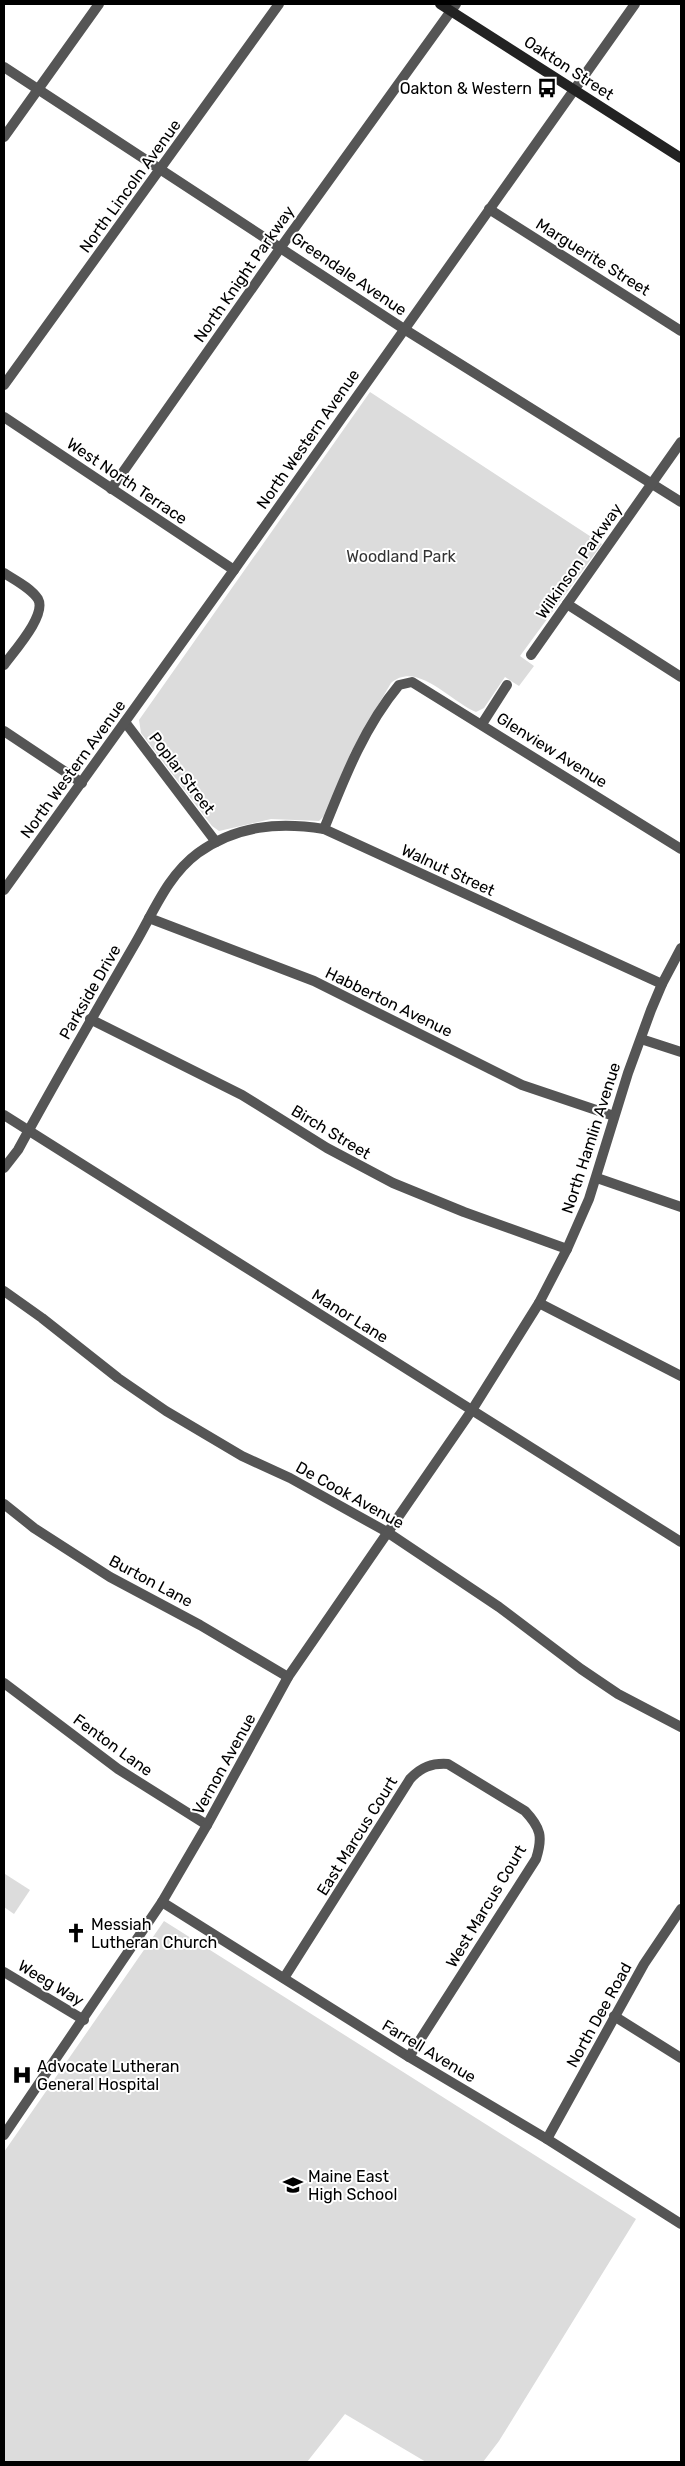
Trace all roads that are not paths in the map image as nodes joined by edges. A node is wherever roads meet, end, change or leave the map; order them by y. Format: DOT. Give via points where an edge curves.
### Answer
graph roads {
  1 [pos="99,4"];
  2 [pos="279,4"];
  3 [pos="440,4"];
  4 [pos="635,4"];
  5 [pos="454,7"];
  6 [pos="4,67"];
  7 [pos="38,89"];
  8 [pos="574,90"];
  9 [pos="4,137"];
  10 [pos="681,158"];
  11 [pos="161,170"];
  12 [pos="489,209"];
  13 [pos="281,247"];
  14 [pos="404,329"];
  15 [pos="681,330"];
  16 [pos="4,385"];
  17 [pos="4,417"];
  18 [pos="681,442"];
  19 [pos="652,484"];
  20 [pos="111,489"];
  21 [pos="681,502"];
  22 [pos="234,570"];
  23 [pos="4,573"];
  24 [pos="567,604"];
  25 [pos="531,655"];
  26 [pos="4,665"];
  27 [pos="681,677"];
  28 [pos="507,685"];
  29 [pos="125,722"];
  30 [pos="482,724"];
  31 [pos="4,731"];
  32 [pos="82,783"];
  33 [pos="324,829"];
  34 [pos="216,842"];
  35 [pos="681,849"];
  36 [pos="4,890"];
  37 [pos="149,918"];
  38 [pos="681,948"];
  39 [pos="662,984"];
  40 [pos="90,1019"];
  41 [pos="641,1039"];
  42 [pos="681,1052"];
  43 [pos="4,1115"];
  44 [pos="614,1116"];
  45 [pos="28,1131"];
  46 [pos="4,1168"];
  47 [pos="597,1178"];
  48 [pos="681,1206"];
  49 [pos="567,1249"];
  50 [pos="4,1292"];
  51 [pos="538,1302"];
  52 [pos="681,1376"];
  53 [pos="472,1410"];
  54 [pos="4,1504"];
  55 [pos="388,1532"];
  56 [pos="681,1542"];
  57 [pos="288,1678"];
  58 [pos="4,1683"];
  59 [pos="681,1727"];
  60 [pos="482,1784"];
  61 [pos="208,1826"];
  62 [pos="162,1902"];
  63 [pos="681,1909"];
  64 [pos="4,1972"];
  65 [pos="284,1978"];
  66 [pos="614,2016"];
  67 [pos="84,2020"];
  68 [pos="409,2058"];
  69 [pos="681,2058"];
  70 [pos="4,2135"];
  71 [pos="547,2139"];
  72 [pos="681,2224"];
  1 -- 7 [label="street"];
  2 -- 11 [label="street, North Lincoln Avenue"];
  3 -- 5 [label="main road, Oakton Street"];
  4 -- 8 [label="street, North Western Avenue"];
  5 -- 8 [label="main road, Oakton Street"];
  5 -- 13 [label="street, North Knight Parkway"];
  6 -- 7 [label="street, Greendale Avenue"];
  7 -- 9 [label="street"];
  7 -- 11 [label="street, Greendale Avenue"];
  8 -- 10 [label="main road, Oakton Street"];
  8 -- 12 [label="street, North Western Avenue"];
  11 -- 13 [label="street, Greendale Avenue"];
  11 -- 16 [label="street, North Lincoln Avenue"];
  12 -- 14 [label="street, North Western Avenue"];
  12 -- 15 [label="street, Marguerite Street"];
  13 -- 14 [label="street, Greendale Avenue"];
  13 -- 20 [label="street, North Knight Parkway"];
  14 -- 19 [label="street, Greendale Avenue"];
  14 -- 22 [label="street, North Western Avenue"];
  17 -- 20 [label="street, West North Terrace"];
  18 -- 19 [label="street, Wilkinson Parkway"];
  19 -- 21 [label="street, Greendale Avenue"];
  19 -- 24 [label="street, Wilkinson Parkway"];
  20 -- 22 [label="street, West North Terrace"];
  22 -- 29 [label="street, North Western Avenue"];
  23 -- 26 [label="street" via="29,590 40,606 36,620"];
  24 -- 25 [label="street, Wilkinson Parkway"];
  24 -- 27 [label="street"];
  28 -- 30 [label="street"];
  29 -- 32 [label="street, North Western Avenue"];
  29 -- 34 [label="street, Poplar Street"];
  30 -- 33 [label="street, Glenview Avenue" via="420,685 405,682 394,692 373,723 347,772"];
  30 -- 35 [label="street, Glenview Avenue"];
  31 -- 32 [label="street"];
  32 -- 36 [label="street, North Western Avenue"];
  33 -- 34 [label="street, Walnut Street" via="273,825 240,831"];
  33 -- 39 [label="street, Walnut Street"];
  34 -- 37 [label="street, Parkside Drive" via="198,853 178,872"];
  37 -- 40 [label="street, Parkside Drive"];
  37 -- 44 [label="street, Habberton Avenue" via="314,982 522,1084"];
  38 -- 39 [label="street, North Hamlin Avenue"];
  39 -- 41 [label="street, North Hamlin Avenue"];
  40 -- 45 [label="street, Parkside Drive"];
  40 -- 49 [label="street, Birch Street" via="242,1095 327,1148 393,1183"];
  41 -- 42 [label="street"];
  41 -- 44 [label="street, North Hamlin Avenue"];
  43 -- 45 [label="street, Manor Lane"];
  44 -- 47 [label="street, North Hamlin Avenue"];
  45 -- 46 [label="street, Parkside Drive"];
  45 -- 53 [label="street, Manor Lane"];
  47 -- 48 [label="street"];
  47 -- 49 [label="street, North Hamlin Avenue"];
  49 -- 51 [label="street, North Hamlin Avenue"];
  50 -- 55 [label="street, De Cook Avenue" via="166,1411 242,1456 290,1478"];
  51 -- 52 [label="street"];
  51 -- 53 [label="street, North Hamlin Avenue"];
  53 -- 55 [label="street, Vernon Avenue"];
  53 -- 56 [label="street, Manor Lane"];
  54 -- 57 [label="street, Burton Lane" via="102,1573 200,1625"];
  55 -- 57 [label="street, Vernon Avenue"];
  55 -- 59 [label="street, De Cook Avenue" via="499,1606 580,1669 618,1694"];
  57 -- 61 [label="street, Vernon Avenue"];
  58 -- 61 [label="street, Fenton Lane" via="118,1769"];
  60 -- 65 [label="street, East Marcus Court" via="448,1764 437,1763 418,1770"];
  60 -- 68 [label="street, West Marcus Court" via="525,1811 534,1820 541,1842 536,1859"];
  61 -- 62 [label="street, Vernon Avenue"];
  62 -- 65 [label="street, Farrell Avenue"];
  62 -- 67 [label="street, Vernon Avenue"];
  63 -- 66 [label="street, North Dee Road"];
  64 -- 67 [label="street, Weeg Way"];
  65 -- 68 [label="street, Farrell Avenue"];
  66 -- 69 [label="street"];
  66 -- 71 [label="street, North Dee Road"];
  67 -- 70 [label="street, Vernon Avenue"];
  68 -- 71 [label="street, Farrell Avenue"];
  71 -- 72 [label="street, Farrell Avenue"];
}
